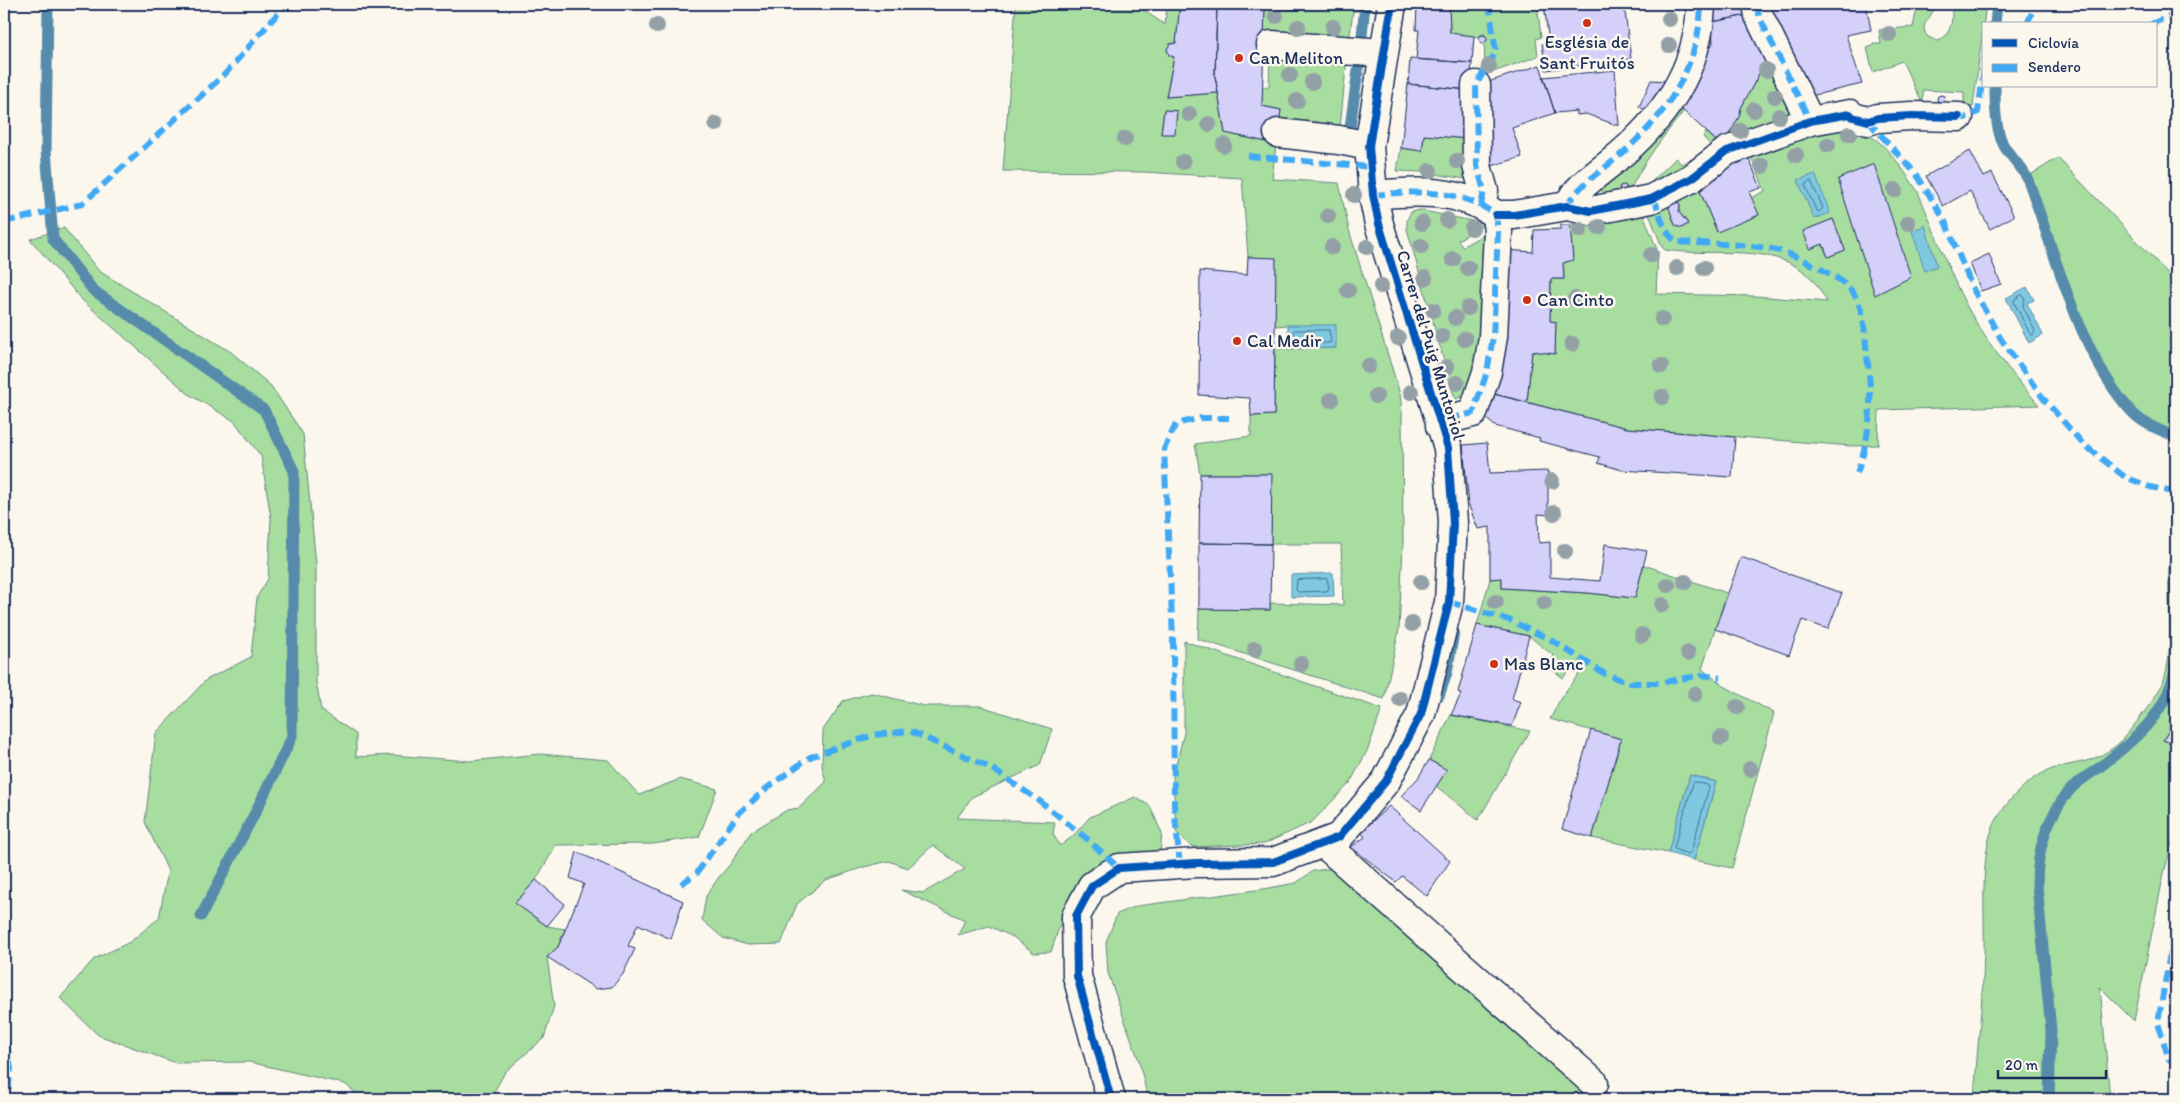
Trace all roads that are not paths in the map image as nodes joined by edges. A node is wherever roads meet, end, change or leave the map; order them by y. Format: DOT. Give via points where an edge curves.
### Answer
graph roads {
  1 [pos="1392,4"];
  2 [pos="1701,4"];
  3 [pos="1757,4"];
  4 [pos="1271,45"];
  5 [pos="1384,54"];
  6 [pos="1476,85"];
  7 [pos="1959,117"];
  8 [pos="1810,121"];
  9 [pos="1278,133"];
  10 [pos="1369,146"];
  11 [pos="1373,194"];
  12 [pos="1567,206"];
  13 [pos="1489,210"];
  14 [pos="1440,426"];
  15 [pos="1323,843"];
  16 [pos="1594,1083"];
  17 [pos="1111,1099"];
  1 -- 5 [label="street, Carrer del Puig Muntoriol"];
  2 -- 12 [label="street" via="1701,26 1690,65 1670,100 1647,130 1586,182"];
  3 -- 8 [label="street" via="1759,16"];
  4 -- 5 [label="street"];
  5 -- 10 [label="street, Carrer del Puig Muntoriol"];
  6 -- 13 [label="street" via="1477,166"];
  7 -- 8 [label="street" via="1912,116 1868,121 1850,114"];
  8 -- 12 [label="street" via="1727,151 1692,178 1651,199 1591,211"];
  9 -- 10 [label="street"];
  10 -- 11 [label="street, Carrer del Puig Muntoriol"];
  11 -- 13 [label="street" via="1421,191 1464,198"];
  11 -- 14 [label="street, Carrer del Puig Muntoriol" via="1379,224"];
  12 -- 13 [label="street" via="1521,214"];
  13 -- 14 [label="street" via="1498,232 1493,337 1487,372 1473,413"];
  14 -- 15 [label="street, Carrer del Puig Muntoriol" via="1448,448 1453,523 1449,602 1420,714 1386,781 1339,837"];
  15 -- 16 [label="street"];
  15 -- 17 [label="street, Carrer del Puig Muntoriol" via="1273,862 1119,868 1092,886 1076,916 1077,976"];
}
